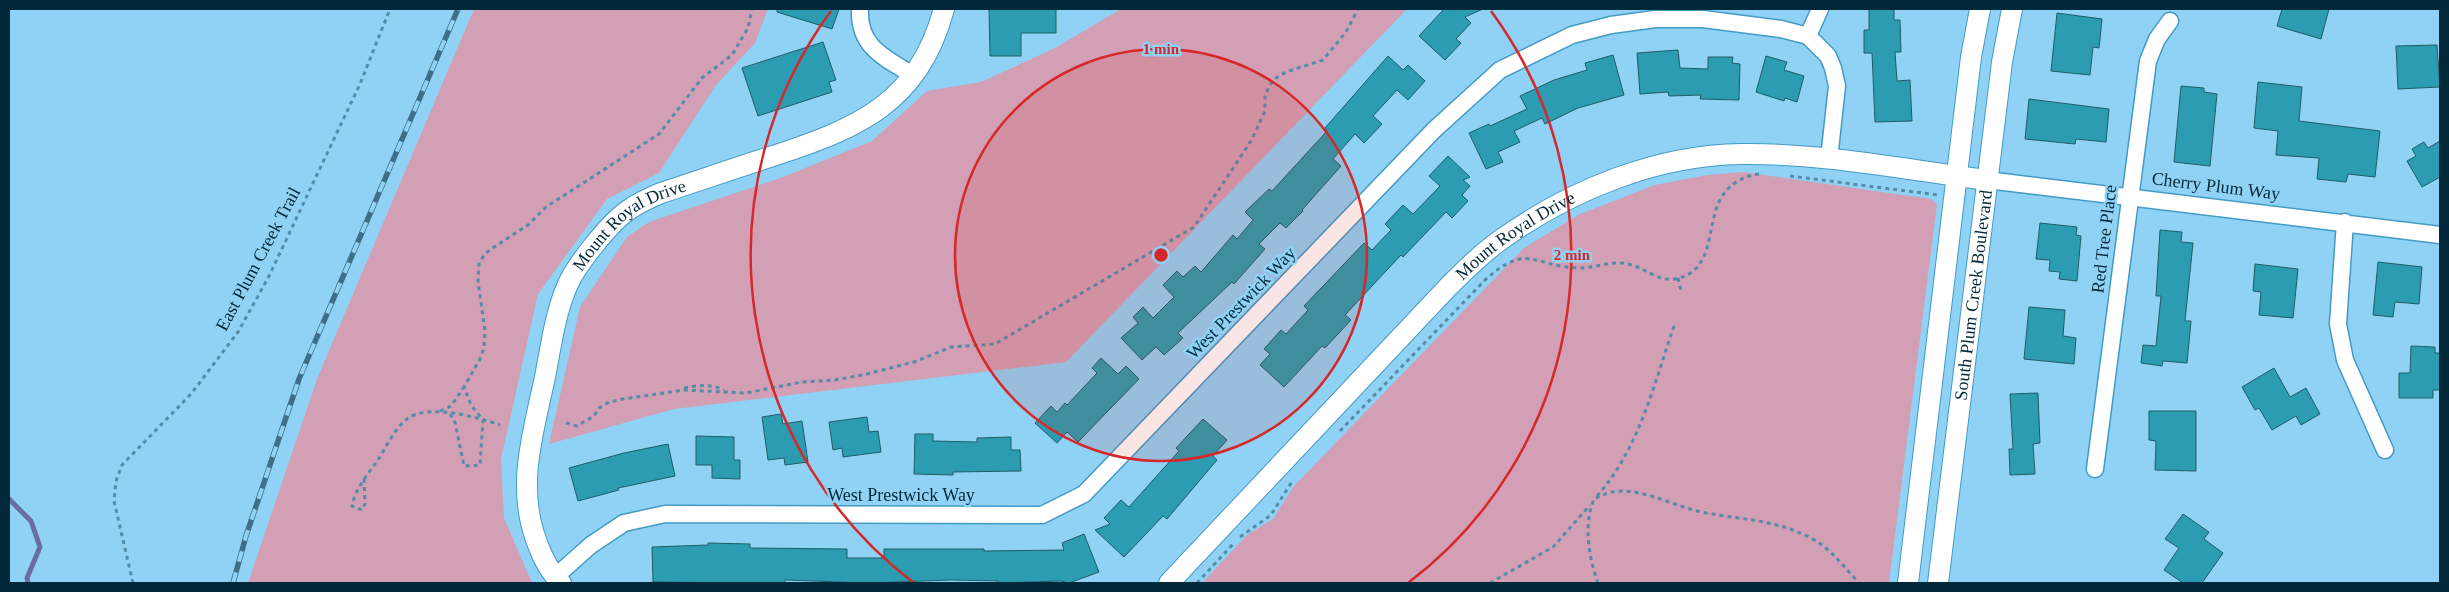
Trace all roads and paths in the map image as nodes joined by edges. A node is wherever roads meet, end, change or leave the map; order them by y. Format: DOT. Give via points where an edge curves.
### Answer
graph roads {
  1 [pos="390,9"];
  2 [pos="752,9"];
  3 [pos="860,9"];
  4 [pos="944,9"];
  5 [pos="1358,9"];
  6 [pos="1820,9"];
  7 [pos="1980,9"];
  8 [pos="2012,9"];
  9 [pos="2170,21"];
  10 [pos="1808,36"];
  11 [pos="913,75"];
  12 [pos="1829,159"];
  13 [pos="1764,174"];
  14 [pos="1787,175"];
  15 [pos="1957,177"];
  16 [pos="1987,180"];
  17 [pos="1943,196"];
  18 [pos="2130,196"];
  19 [pos="2345,222"];
  20 [pos="2440,235"];
  21 [pos="1678,278"];
  22 [pos="1681,290"];
  23 [pos="1674,326"];
  24 [pos="464,387"];
  25 [pos="440,411"];
  26 [pos="450,414"];
  27 [pos="483,420"];
  28 [pos="566,423"];
  29 [pos="500,425"];
  30 [pos="1333,438"];
  31 [pos="2386,450"];
  32 [pos="2095,469"];
  33 [pos="1300,473"];
  34 [pos="364,479"];
  35 [pos="1594,499"];
  36 [pos="558,580"];
  37 [pos="133,583"];
  38 [pos="1169,583"];
  39 [pos="1197,583"];
  40 [pos="1490,583"];
  41 [pos="1598,583"];
  42 [pos="1859,583"];
  43 [pos="1908,583"];
  44 [pos="1938,583"];
  1 -- 37 [label="path, East Plum Creek Trail" via="360,84 269,276 238,332 191,394 122,465 114,501"];
  2 -- 24 [label="path" via="748,28 732,55 702,78 659,134 546,207 528,225 484,256 478,264 478,280 484,348"];
  3 -- 11 [label="street" via="860,20 871,47"];
  4 -- 11 [label="street, Mount Royal Drive" via="931,45"];
  5 -- 28 [label="path" via="1323,60 1286,72 1269,86 1265,111 1251,141 1194,227 995,344 951,347 914,362 835,380 802,382 746,393 677,390 609,402 577,426"];
  6 -- 10 [label="street"];
  7 -- 15 [label="street, South Plum Creek Boulevard"];
  8 -- 16 [label="street, South Plum Creek Boulevard"];
  9 -- 18 [label="street, Red Tree Place" via="2156,39 2148,61"];
  10 -- 12 [label="street, West Prestwick Way" via="1828,56 1837,86"];
  10 -- 36 [label="street, West Prestwick Way" via="1781,28 1703,18 1655,19 1572,34 1500,70 1434,130 1084,494 1042,515 665,514 624,524 591,545"];
  11 -- 36 [label="street, Mount Royal Drive" via="878,110 853,126 640,202 625,212 578,266 566,290 554,329 525,486 533,533"];
  12 -- 15 [label="street, Mount Royal Drive"];
  12 -- 38 [label="street, Mount Royal Drive" via="1741,154 1678,161 1644,169 1584,192 1514,230 1448,286"];
  13 -- 21 [label="path" via="1745,177 1725,190 1713,215 1708,251 1703,262"];
  14 -- 17 [label="path"];
  15 -- 16 [label="street, Mount Royal Drive"];
  15 -- 43 [label="street, South Plum Creek Boulevard"];
  16 -- 18 [label="street, Cherry Plum Way"];
  16 -- 44 [label="street, South Plum Creek Boulevard"];
  18 -- 19 [label="street, Cherry Plum Way"];
  18 -- 32 [label="street, Red Tree Place"];
  19 -- 20 [label="street, Cherry Plum Way"];
  19 -- 31 [label="street" via="2338,324 2345,360"];
  21 -- 22 [label="path"];
  21 -- 30 [label="path" via="1659,277 1626,263 1582,268 1522,258 1504,264"];
  23 -- 35 [label="path" via="1658,377 1625,458"];
  24 -- 25 [label="path" via="451,406"];
  24 -- 27 [label="path" via="471,405"];
  25 -- 26 [label="path"];
  25 -- 34 [label="path" via="407,418"];
  26 -- 27 [label="path"];
  26 -- 27 [label="path" via="455,422 464,466 480,465"];
  27 -- 29 [label="path"];
  33 -- 39 [label="path" via="1271,516 1242,536"];
  34 -- 34 [label="path" via="353,500 352,506 356,510 362,510 365,504"];
  35 -- 40 [label="path" via="1553,547"];
  35 -- 41 [label="path" via="1588,525"];
  35 -- 42 [label="path" via="1612,492 1637,492 1696,511 1770,522 1823,545"];
}
